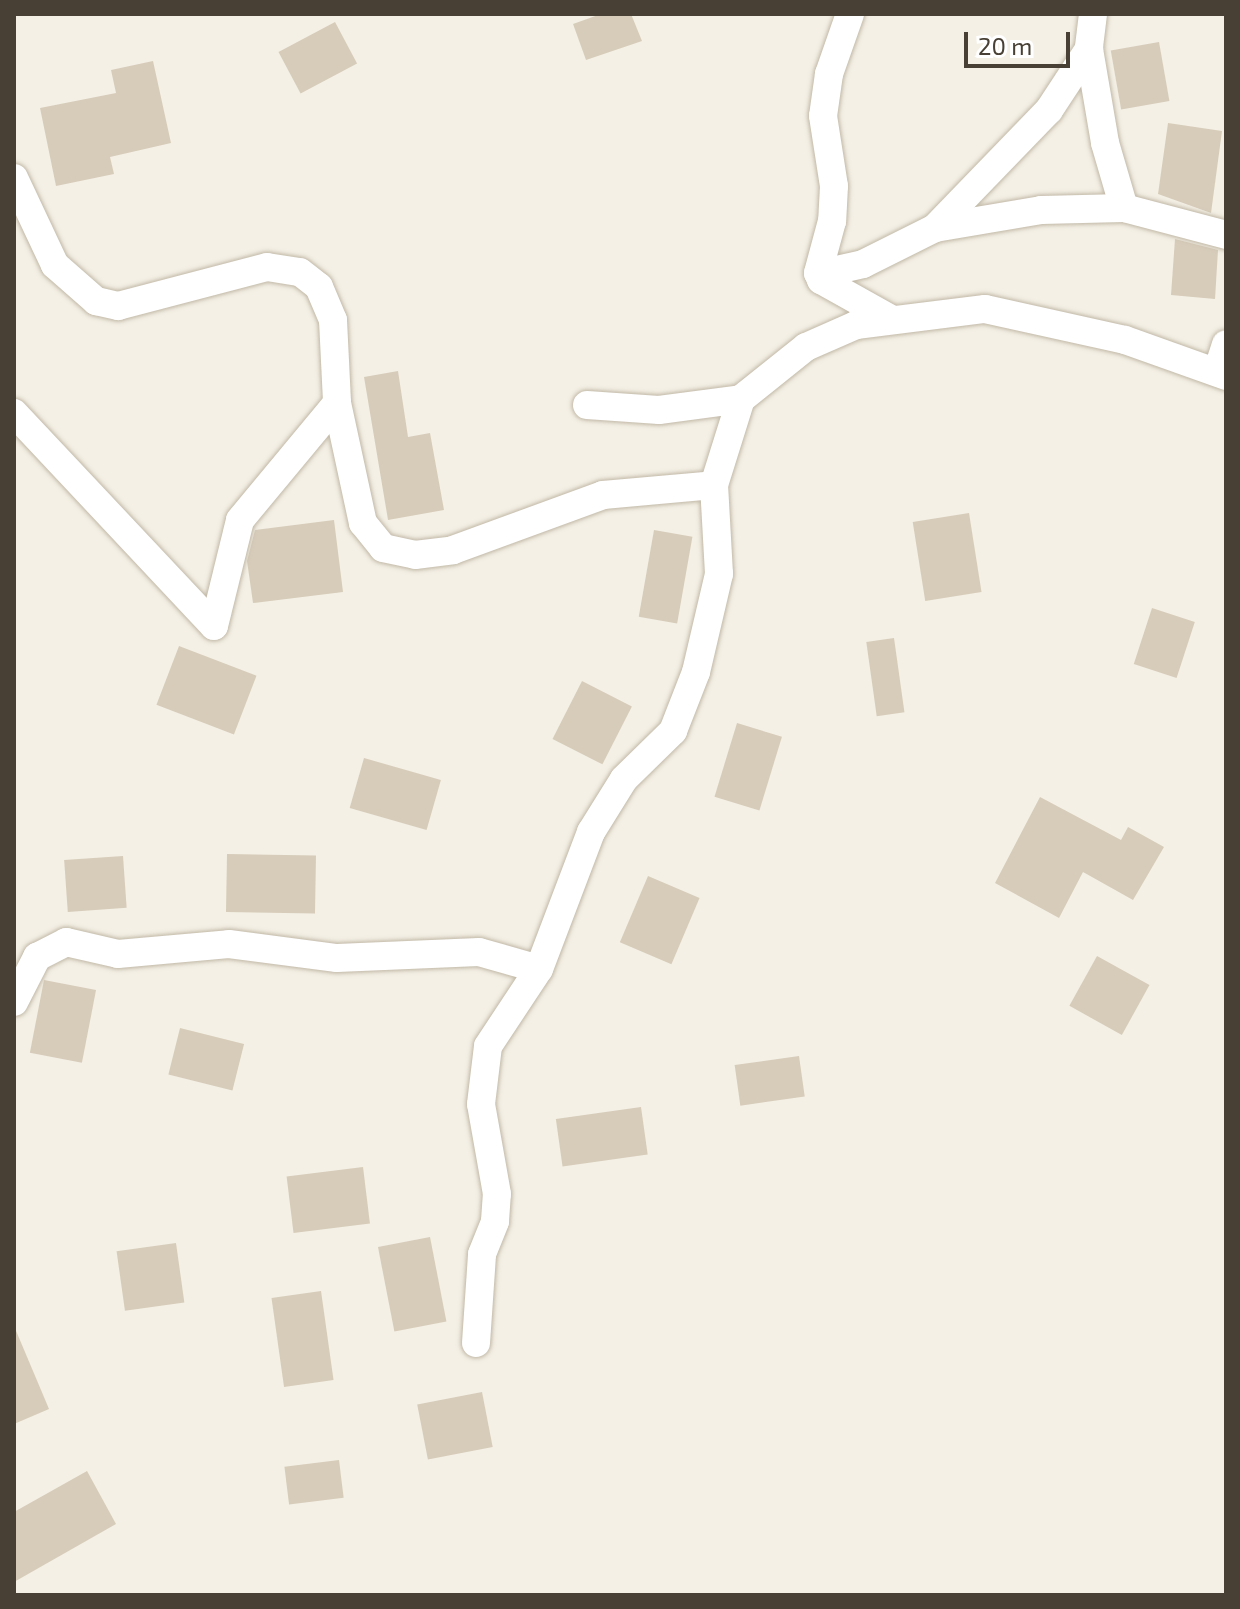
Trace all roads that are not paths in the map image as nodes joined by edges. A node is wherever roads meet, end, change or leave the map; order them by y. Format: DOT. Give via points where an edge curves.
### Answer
graph roads {
  1 [pos="850,14"];
  2 [pos="1093,14"];
  3 [pos="1089,49"];
  4 [pos="14,178"];
  5 [pos="1124,208"];
  6 [pos="935,228"];
  7 [pos="1226,235"];
  8 [pos="819,274"];
  9 [pos="891,319"];
  10 [pos="1226,344"];
  11 [pos="1221,374"];
  12 [pos="741,399"];
  13 [pos="337,403"];
  14 [pos="587,405"];
  15 [pos="14,413"];
  16 [pos="714,485"];
  17 [pos="539,969"];
  18 [pos="14,1002"];
  19 [pos="476,1343"];
  1 -- 8 [label="street" via="829,74 823,116 834,186"];
  2 -- 3 [label="street"];
  3 -- 5 [label="street" via="1105,143"];
  3 -- 6 [label="street" via="1049,110"];
  4 -- 13 [label="street" via="55,265 96,301 118,306 267,267 300,272 319,287 333,320"];
  5 -- 6 [label="street" via="1041,210"];
  5 -- 7 [label="street"];
  6 -- 8 [label="street" via="874,259"];
  8 -- 9 [label="street"];
  9 -- 11 [label="street" via="985,309 1125,340"];
  9 -- 12 [label="street" via="856,325 806,347"];
  10 -- 11 [label="street"];
  12 -- 14 [label="street" via="659,410"];
  12 -- 16 [label="street"];
  13 -- 15 [label="street" via="240,520 214,626"];
  13 -- 16 [label="street" via="363,523 383,548 415,555 453,550 603,495"];
  16 -- 17 [label="street" via="719,574 696,672 673,731 624,779 591,832"];
  17 -- 18 [label="street" via="479,952 337,958 229,944 118,954 66,942 37,957"];
  17 -- 19 [label="street" via="488,1046 481,1076 497,1194 495,1221 482,1254"];
}
